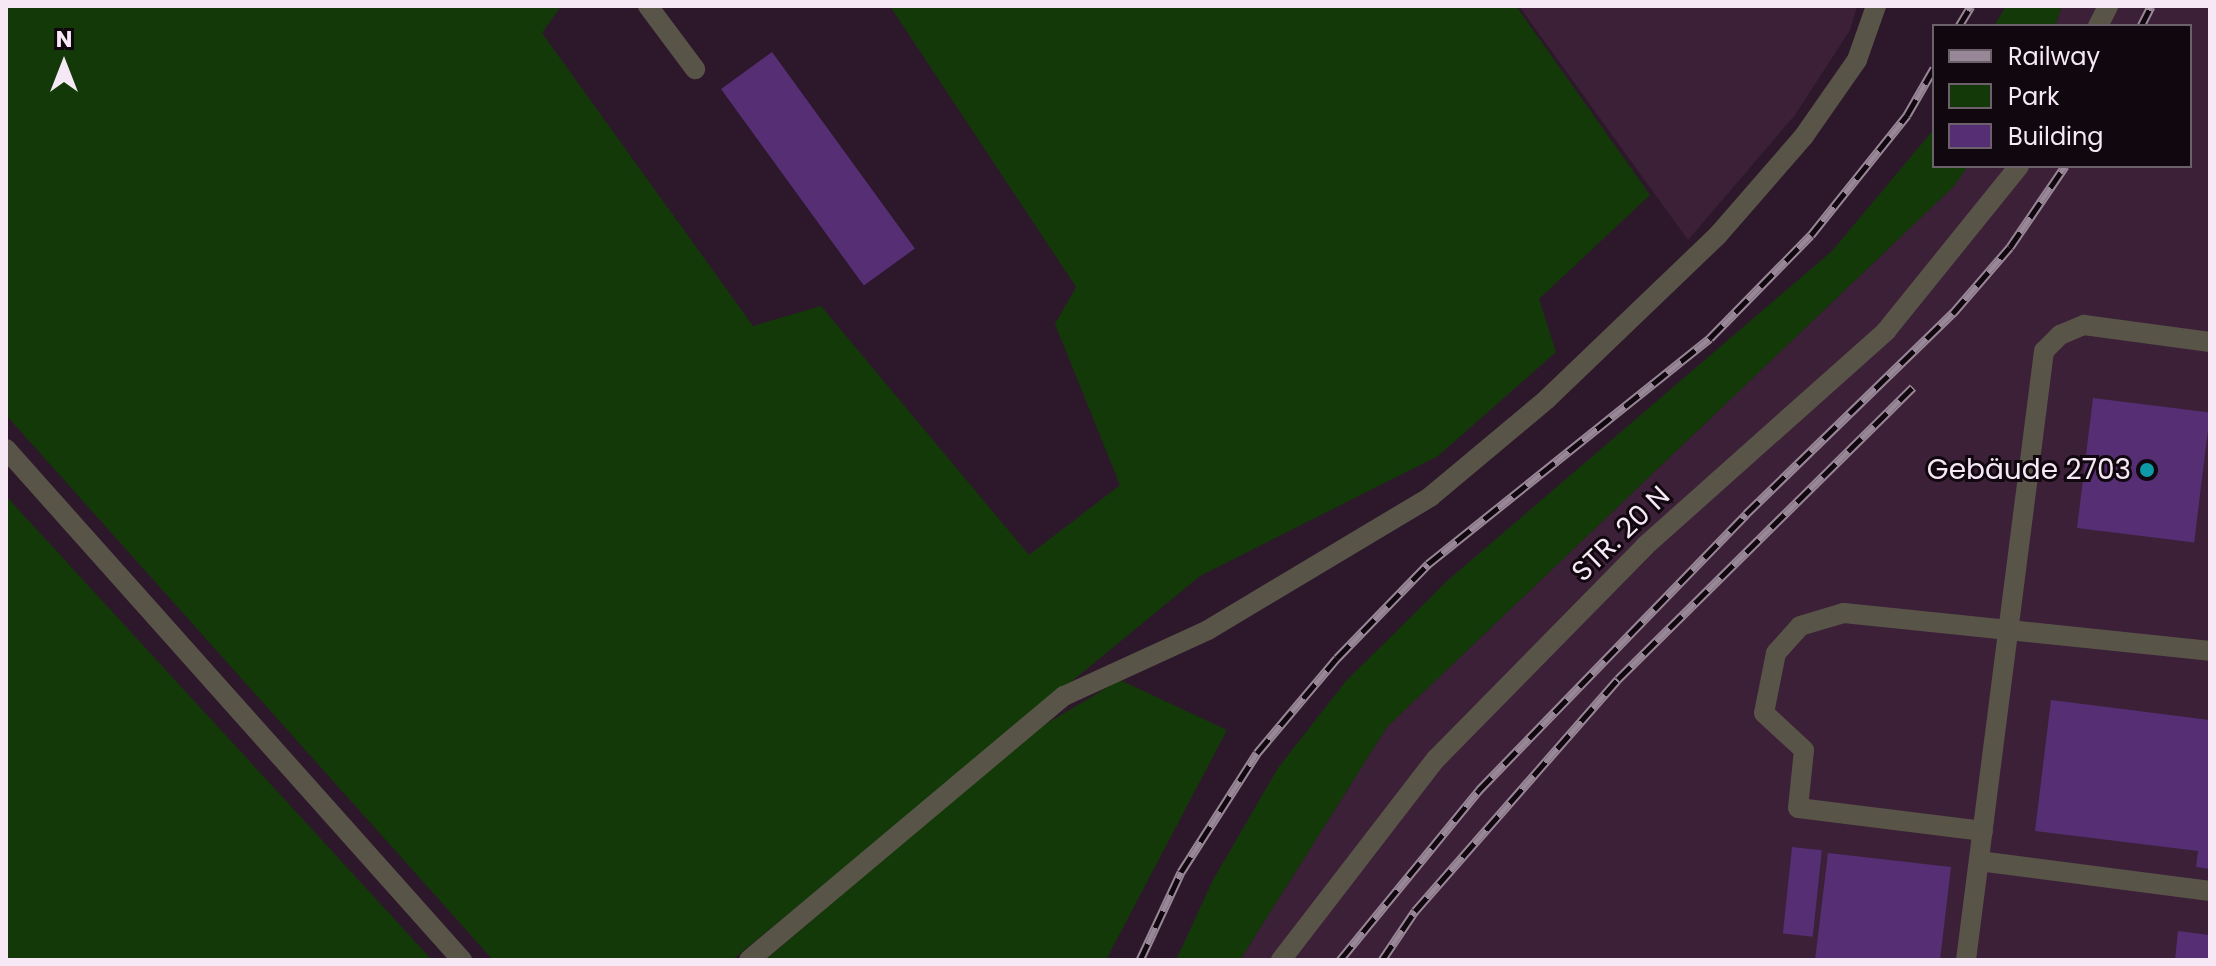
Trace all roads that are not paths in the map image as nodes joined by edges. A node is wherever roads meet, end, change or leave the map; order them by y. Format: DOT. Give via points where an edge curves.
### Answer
graph roads {
  1 [pos="648,6"];
  2 [pos="1876,6"];
  3 [pos="2108,6"];
  4 [pos="2099,24"];
  5 [pos="695,69"];
  6 [pos="2017,168"];
  7 [pos="2210,342"];
  8 [pos="6,449"];
  9 [pos="2009,628"];
  10 [pos="2210,651"];
  11 [pos="1983,831"];
  12 [pos="1979,861"];
  13 [pos="2210,891"];
  14 [pos="462,960"];
  15 [pos="749,960"];
  16 [pos="1281,960"];
  17 [pos="1966,960"];
  1 -- 5 [label="lane"];
  2 -- 15 [label="lane" via="1857,60 1804,136 1718,235 1547,399 1430,497 1208,630 1064,696"];
  3 -- 4 [label="lane"];
  6 -- 16 [label="lane, STR. 20 N" via="1886,331 1645,546 1436,759"];
  7 -- 9 [label="lane" via="2084,325 2060,335 2044,351"];
  8 -- 14 [label="lane"];
  9 -- 10 [label="lane"];
  9 -- 11 [label="lane"];
  9 -- 11 [label="lane" via="1844,613 1800,626 1776,653 1764,713 1804,750 1798,808"];
  11 -- 12 [label="lane"];
  12 -- 13 [label="lane"];
  12 -- 17 [label="lane"];
}
